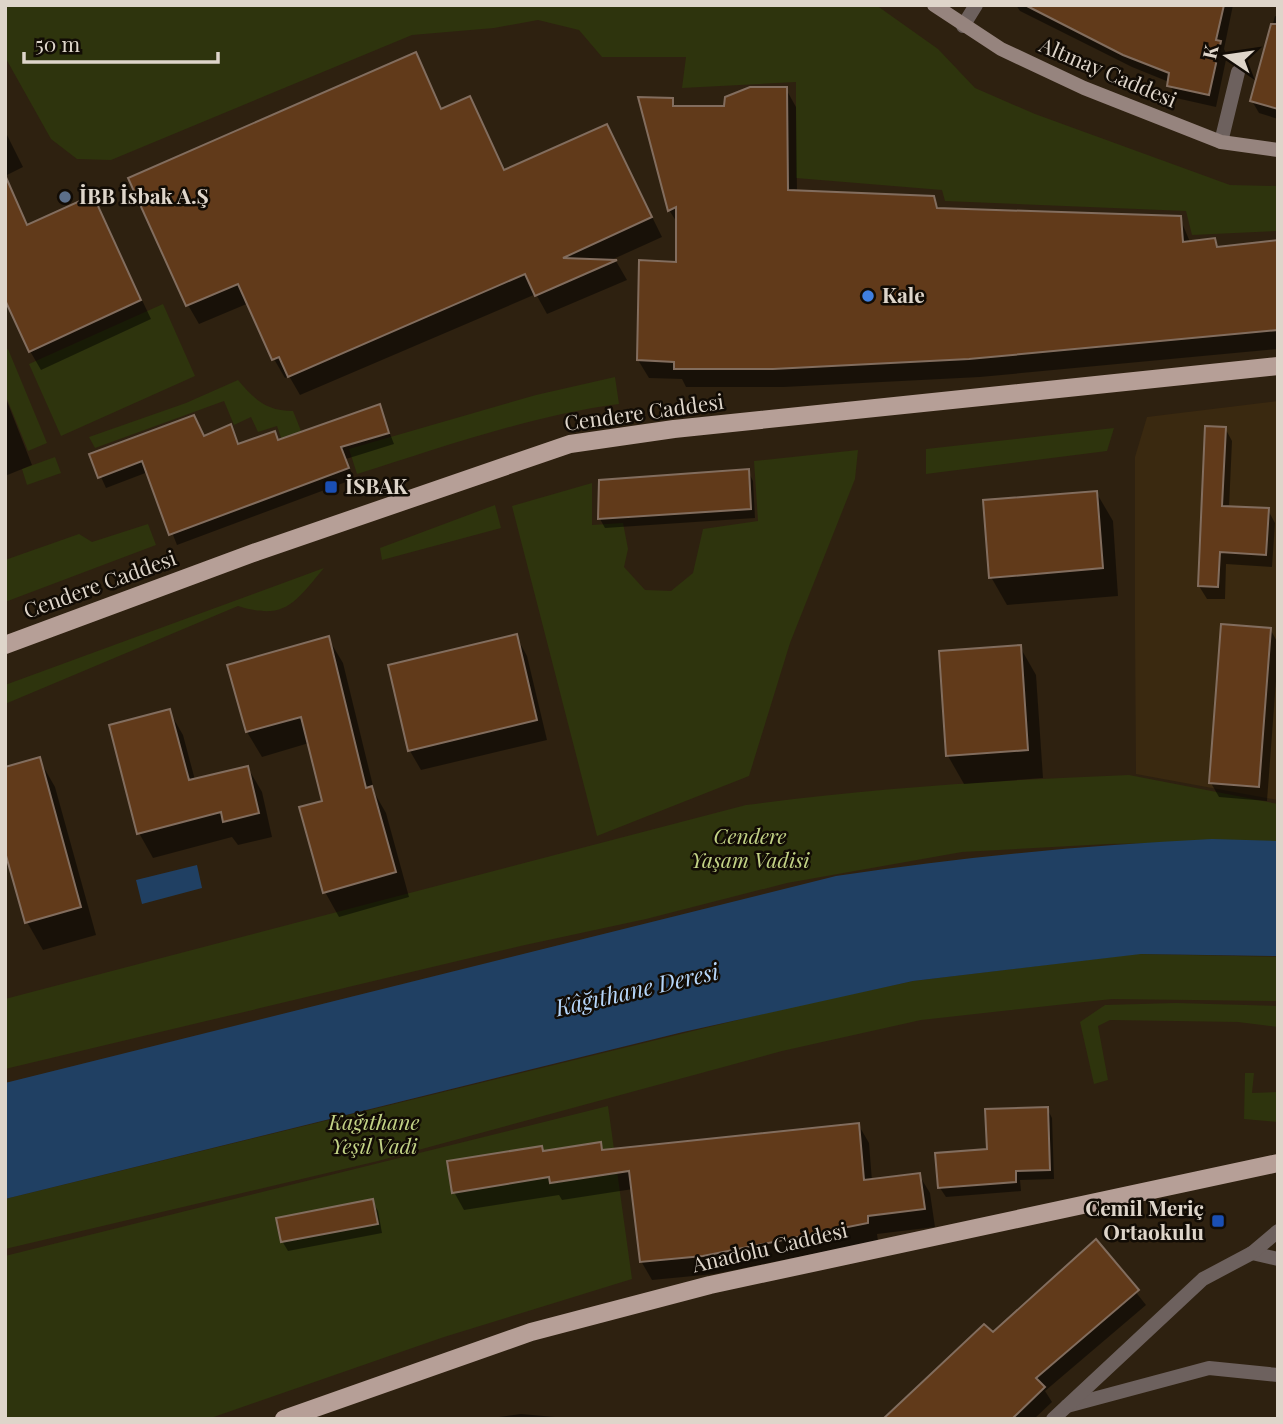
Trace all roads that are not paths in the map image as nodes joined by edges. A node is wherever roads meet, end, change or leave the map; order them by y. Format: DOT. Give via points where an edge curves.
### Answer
graph roads {
  1 [pos="934,5"];
  2 [pos="976,5"];
  3 [pos="963,26"];
  4 [pos="1238,72"];
  5 [pos="1221,142"];
  6 [pos="1278,150"];
  7 [pos="1278,366"];
  8 [pos="5,645"];
  9 [pos="1278,1163"];
  10 [pos="1278,1231"];
  11 [pos="1252,1253"];
  12 [pos="1278,1259"];
  13 [pos="1278,1374"];
  14 [pos="1066,1407"];
  15 [pos="284,1419"];
  16 [pos="1053,1419"];
  1 -- 3 [label="street, Altınay Caddesi"];
  2 -- 3 [label="street"];
  3 -- 5 [label="street, Altınay Caddesi" via="1084,88"];
  4 -- 5 [label="street"];
  5 -- 6 [label="street, Altınay Caddesi"];
  7 -- 8 [label="main road, Cendere Caddesi" via="674,429 570,444 268,547"];
  9 -- 15 [label="main road, Anadolu Caddesi" via="698,1288 531,1332"];
  10 -- 11 [label="street"];
  11 -- 12 [label="street"];
  11 -- 14 [label="street" via="1203,1279"];
  13 -- 14 [label="street" via="1209,1368"];
  14 -- 16 [label="street"];
}
